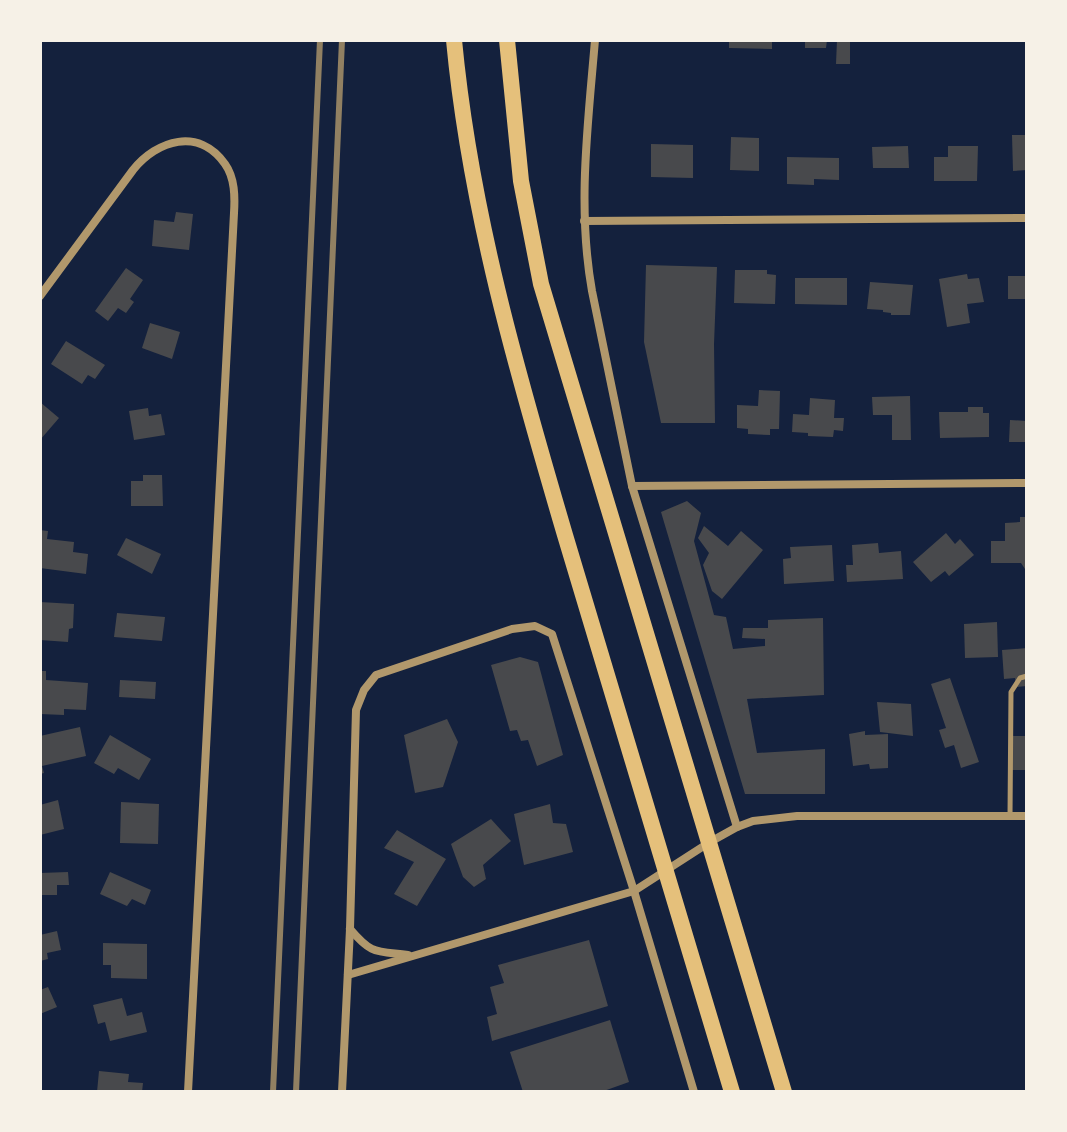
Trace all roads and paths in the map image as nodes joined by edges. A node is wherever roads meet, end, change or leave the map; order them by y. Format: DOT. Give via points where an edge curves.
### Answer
graph roads {
  1 [pos="454,40"];
  2 [pos="507,40"];
  3 [pos="595,40"];
  4 [pos="1027,218"];
  5 [pos="584,221"];
  6 [pos="40,296"];
  7 [pos="1027,483"];
  8 [pos="632,486"];
  9 [pos="1027,676"];
  10 [pos="1010,816"];
  11 [pos="1027,816"];
  12 [pos="737,827"];
  13 [pos="710,842"];
  14 [pos="666,870"];
  15 [pos="634,891"];
  16 [pos="350,929"];
  17 [pos="414,955"];
  18 [pos="348,975"];
  19 [pos="188,1092"];
  20 [pos="342,1092"];
  21 [pos="694,1092"];
  22 [pos="732,1092"];
  23 [pos="784,1092"];
  1 -- 14 [label="main road" via="473,181 495,285"];
  2 -- 13 [label="main road" via="521,181 541,284"];
  3 -- 5 [label="street"];
  4 -- 5 [label="street"];
  5 -- 8 [label="street" via="586,259"];
  6 -- 19 [label="street" via="150,153 188,141 209,148 226,165 234,186 234,213"];
  7 -- 8 [label="street"];
  8 -- 12 [label="street"];
  9 -- 10 [label="lane" via="1011,692"];
  10 -- 11 [label="street"];
  10 -- 12 [label="street" via="797,816"];
  12 -- 13 [label="street"];
  13 -- 14 [label="street"];
  13 -- 23 [label="main road"];
  14 -- 15 [label="street"];
  14 -- 22 [label="main road"];
  15 -- 16 [label="street" via="552,634 535,626 512,629 376,675 364,690 356,710"];
  15 -- 17 [label="street"];
  15 -- 21 [label="street"];
  16 -- 17 [label="street" via="368,948"];
  16 -- 18 [label="street"];
  17 -- 18 [label="street"];
  18 -- 20 [label="street"];
}
